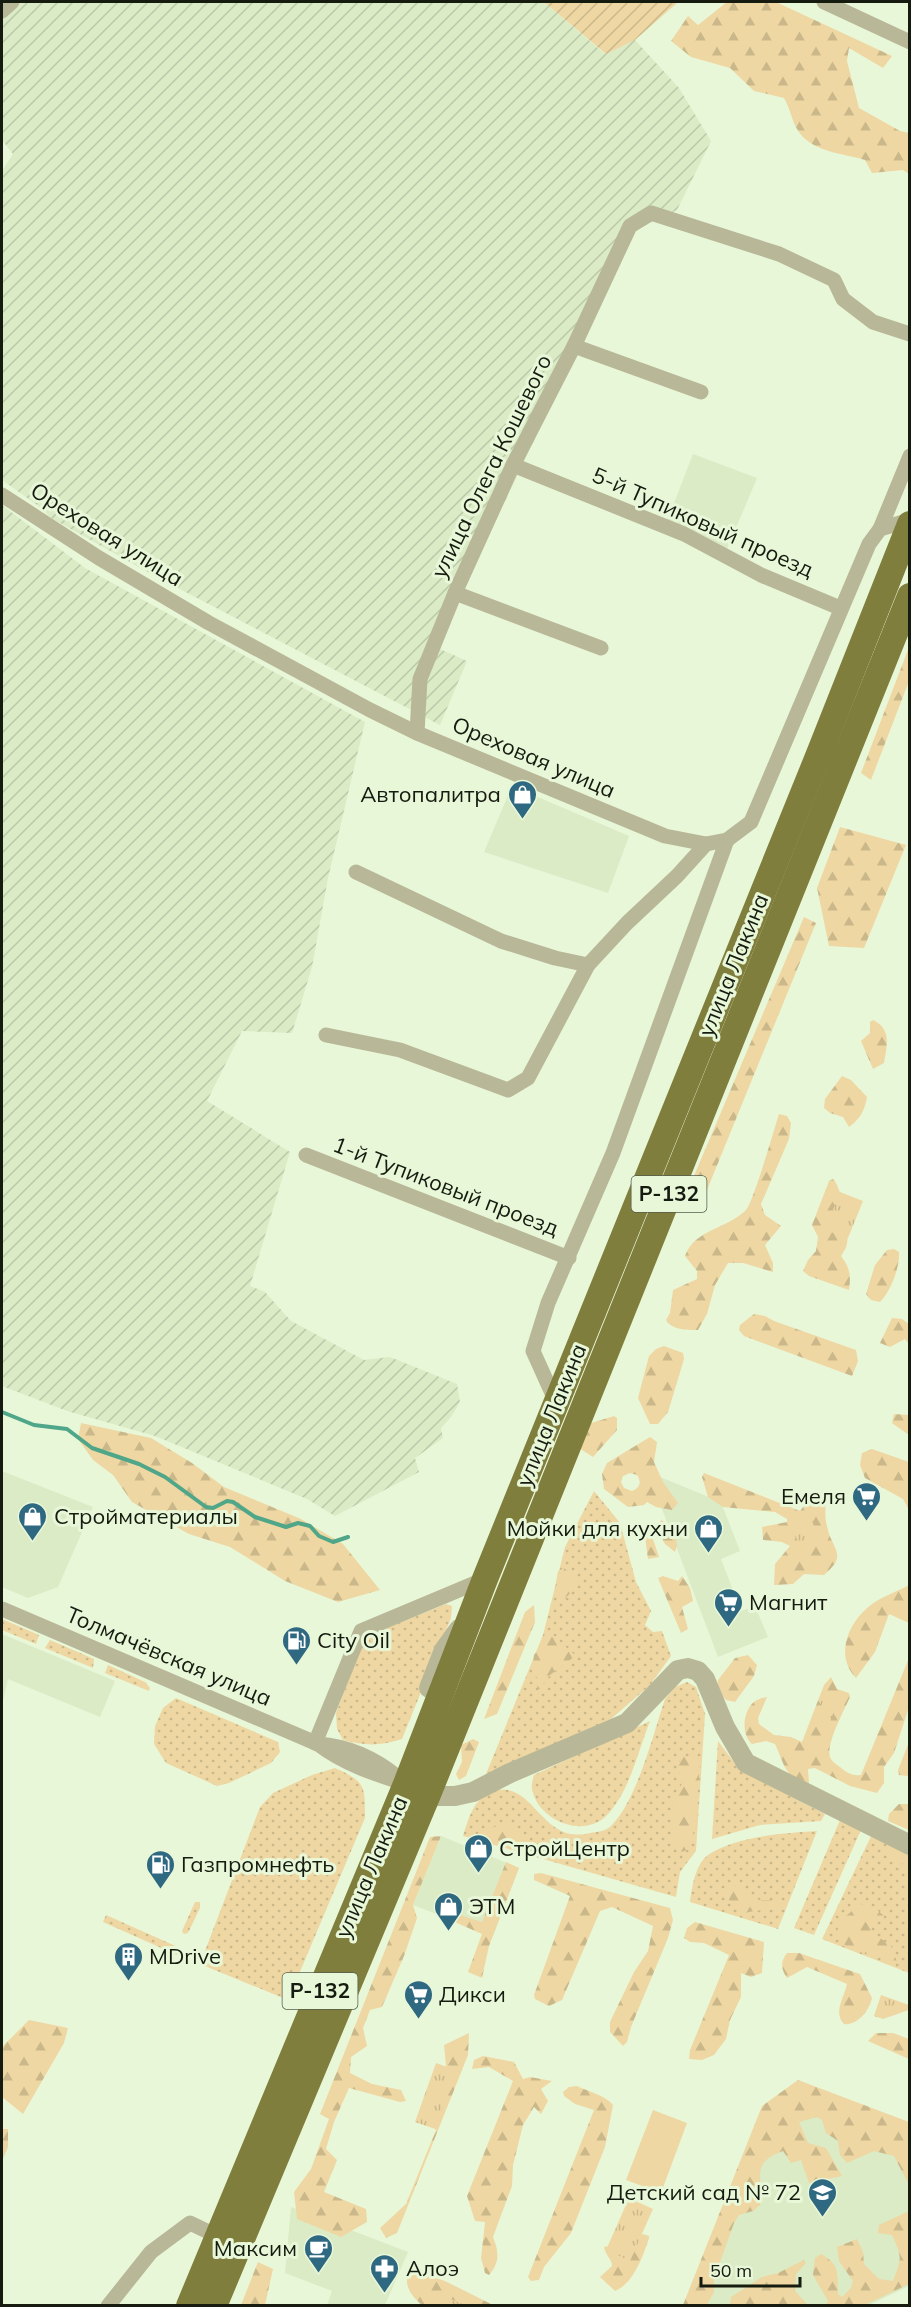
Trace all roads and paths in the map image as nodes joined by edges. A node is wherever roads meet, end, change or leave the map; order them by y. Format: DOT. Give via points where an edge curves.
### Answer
graph roads {
  1 [pos="12,2"];
  2 [pos="824,2"];
  3 [pos="2,11"];
  4 [pos="909,42"];
  5 [pos="909,334"];
  6 [pos="574,346"];
  7 [pos="701,392"];
  8 [pos="909,456"];
  9 [pos="513,465"];
  10 [pos="2,495"];
  11 [pos="909,522"];
  12 [pos="880,529"];
  13 [pos="455,593"];
  14 [pos="909,596"];
  15 [pos="840,608"];
  16 [pos="601,648"];
  17 [pos="417,733"];
  18 [pos="727,840"];
  19 [pos="706,844"];
  20 [pos="356,872"];
  21 [pos="588,965"];
  22 [pos="326,1035"];
  23 [pos="306,1155"];
  24 [pos="569,1258"];
  25 [pos="556,1402"];
  26 [pos="484,1580"];
  27 [pos="2,1609"];
  28 [pos="316,1744"];
  29 [pos="418,1788"];
  30 [pos="909,1845"];
  31 [pos="217,2236"];
  32 [pos="108,2306"];
  33 [pos="189,2306"];
  34 [pos="214,2306"];
  1 -- 3 [label="street"];
  2 -- 4 [label="street"];
  5 -- 6 [label="street, улица Олега Кошевого" via="873,322 843,299 834,279 779,254 651,213 630,226"];
  6 -- 7 [label="street"];
  6 -- 9 [label="street, улица Олега Кошевого"];
  8 -- 12 [label="street, Ореховая улица"];
  9 -- 13 [label="street, улица Олега Кошевого"];
  9 -- 15 [label="street, 5-й Тупиковый проезд" via="684,534 761,575"];
  10 -- 17 [label="street, Ореховая улица" via="209,623"];
  11 -- 12 [label="street"];
  11 -- 25 [label="highway, улица Лакина / Р-132"];
  12 -- 15 [label="street, Ореховая улица" via="869,544"];
  13 -- 16 [label="street"];
  13 -- 17 [label="street, улица Олега Кошевого" via="420,679"];
  14 -- 29 [label="highway, улица Лакина / Р-132"];
  15 -- 18 [label="street, Ореховая улица" via="751,822"];
  17 -- 19 [label="street, Ореховая улица" via="665,836"];
  18 -- 19 [label="street, Ореховая улица"];
  18 -- 24 [label="street" via="613,1153"];
  19 -- 21 [label="street"];
  20 -- 21 [label="street" via="501,941"];
  21 -- 22 [label="street" via="528,1078 508,1090 400,1050"];
  23 -- 24 [label="street, 1-й Тупиковый проезд"];
  24 -- 25 [label="street" via="548,1303 533,1351"];
  25 -- 26 [label="highway, улица Лакина / Р-132"];
  26 -- 28 [label="street" via="361,1632"];
  26 -- 29 [label="highway, улица Лакина / Р-132"];
  27 -- 28 [label="street, Толмачёвская улица"];
  28 -- 29 [label="street, Толмачёвская улица" via="378,1775"];
  29 -- 30 [label="street" via="438,1796 473,1792 627,1723 678,1670 688,1668 705,1679 725,1727 746,1763"];
  29 -- 31 [label="highway, улица Лакина / Р-132"];
  29 -- 34 [label="highway, улица Лакина / Р-132"];
  31 -- 32 [label="street" via="190,2223 151,2253"];
  31 -- 33 [label="highway, улица Лакина / Р-132"];
}
